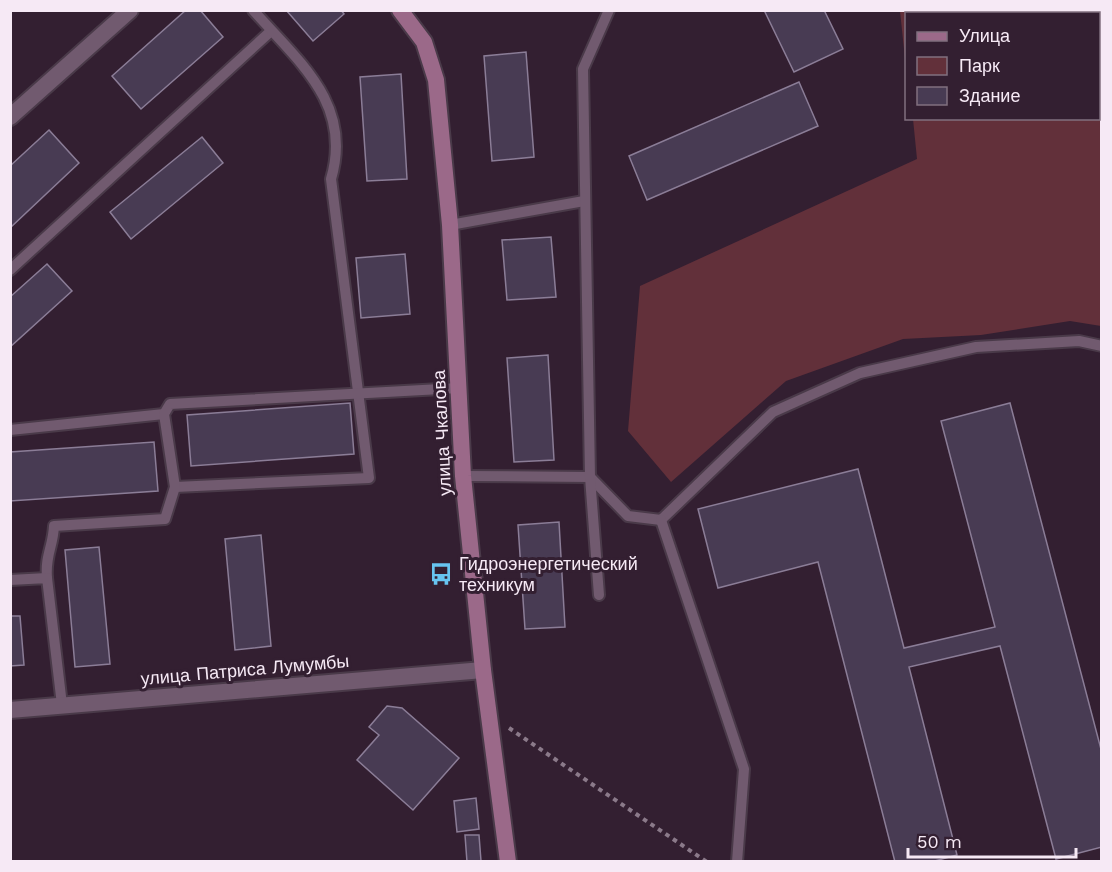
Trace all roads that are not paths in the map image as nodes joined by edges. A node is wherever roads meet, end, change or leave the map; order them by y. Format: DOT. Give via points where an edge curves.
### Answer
graph roads {
  1 [pos="130,10"];
  2 [pos="253,10"];
  3 [pos="400,10"];
  4 [pos="609,10"];
  5 [pos="271,31"];
  6 [pos="10,117"];
  7 [pos="584,201"];
  8 [pos="450,225"];
  9 [pos="10,270"];
  10 [pos="1101,346"];
  11 [pos="459,388"];
  12 [pos="359,392"];
  13 [pos="164,414"];
  14 [pos="10,430"];
  15 [pos="463,477"];
  16 [pos="590,477"];
  17 [pos="175,487"];
  18 [pos="661,520"];
  19 [pos="47,578"];
  20 [pos="10,580"];
  21 [pos="598,595"];
  22 [pos="483,670"];
  23 [pos="62,705"];
  24 [pos="10,710"];
  25 [pos="508,861"];
  26 [pos="737,861"];
  1 -- 6 [label="street"];
  2 -- 5 [label="lane"];
  3 -- 8 [label="main road, улица Чкалова" via="424,42 436,80"];
  4 -- 7 [label="lane" via="583,69"];
  5 -- 9 [label="lane"];
  5 -- 12 [label="lane" via="313,78 329,104 337,131 337,159 331,179"];
  7 -- 8 [label="lane"];
  7 -- 16 [label="lane"];
  8 -- 11 [label="main road, улица Чкалова"];
  10 -- 18 [label="lane" via="1079,341 976,347 860,373 773,412"];
  11 -- 12 [label="lane"];
  11 -- 15 [label="main road, улица Чкалова"];
  12 -- 13 [label="lane" via="170,404"];
  12 -- 17 [label="lane" via="369,478"];
  13 -- 14 [label="lane"];
  13 -- 17 [label="lane"];
  15 -- 16 [label="lane"];
  15 -- 22 [label="main road, улица Чкалова"];
  16 -- 18 [label="lane" via="628,516"];
  16 -- 21 [label="lane"];
  17 -- 19 [label="lane" via="165,519 54,526 46,558"];
  18 -- 26 [label="lane" via="744,769"];
  19 -- 20 [label="lane"];
  19 -- 23 [label="lane"];
  22 -- 23 [label="street, улица Патриса Лумумбы"];
  22 -- 25 [label="main road, улица Чкалова"];
  23 -- 24 [label="street, улица Патриса Лумумбы"];
}
